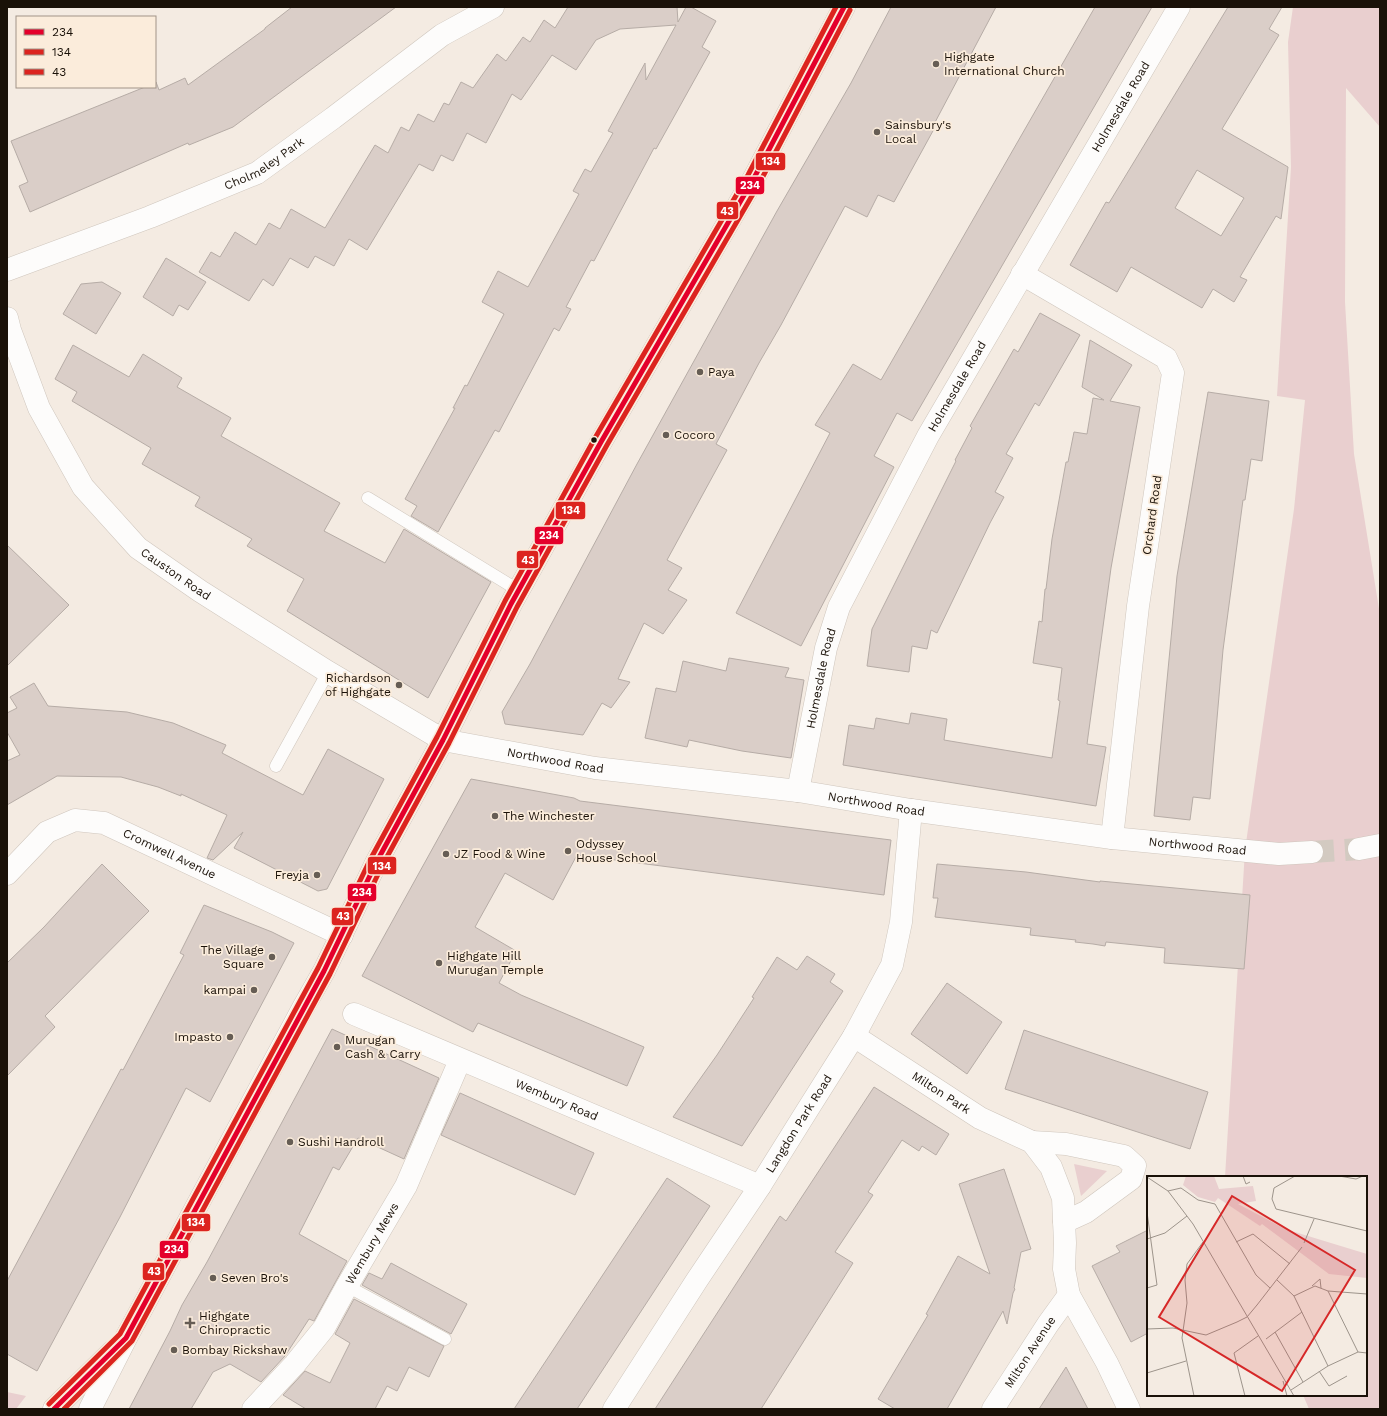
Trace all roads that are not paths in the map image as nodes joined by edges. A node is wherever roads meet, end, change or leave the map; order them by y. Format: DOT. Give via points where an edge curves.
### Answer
graph roads {
  1 [pos="494,7"];
  2 [pos="844,7"];
  3 [pos="1179,7"];
  4 [pos="7,270"];
  5 [pos="1022,274"];
  6 [pos="7,318"];
  7 [pos="368,498"];
  8 [pos="518,590"];
  9 [pos="328,672"];
  10 [pos="443,740"];
  11 [pos="276,766"];
  12 [pos="798,791"];
  13 [pos="911,810"];
  14 [pos="1112,838"];
  15 [pos="1380,845"];
  16 [pos="1359,849"];
  17 [pos="1312,852"];
  18 [pos="7,874"];
  19 [pos="342,935"];
  20 [pos="354,1014"];
  21 [pos="854,1036"];
  22 [pos="460,1060"];
  23 [pos="1032,1142"];
  24 [pos="760,1186"];
  25 [pos="1064,1222"];
  26 [pos="347,1286"];
  27 [pos="1069,1295"];
  28 [pos="126,1338"];
  29 [pos="445,1339"];
  30 [pos="54,1409"];
  31 [pos="90,1409"];
  32 [pos="253,1409"];
  33 [pos="614,1409"];
  34 [pos="993,1409"];
  35 [pos="1129,1409"];
  1 -- 4 [label="main road, Cholmeley Park" via="442,35 257,173 150,218"];
  2 -- 8 [label="main road" via="754,178"];
  3 -- 5 [label="main road, Holmesdale Road"];
  5 -- 12 [label="main road, Holmesdale Road" via="928,436 839,606 826,648"];
  5 -- 14 [label="main road, Orchard Road" via="1166,358 1173,373 1138,606"];
  6 -- 9 [label="main road, Causton Road" via="39,408 83,487 138,548"];
  7 -- 8 [label="lane"];
  8 -- 10 [label="main road"];
  9 -- 10 [label="main road, Causton Road"];
  9 -- 11 [label="lane"];
  10 -- 12 [label="main road, Northwood Road" via="595,768"];
  10 -- 19 [label="main road" via="376,863"];
  12 -- 13 [label="main road, Northwood Road"];
  13 -- 14 [label="main road, Northwood Road"];
  13 -- 21 [label="main road, Langdon Park Road" via="900,922 892,965"];
  14 -- 17 [label="main road, Northwood Road" via="1279,854"];
  15 -- 16 [label="main road"];
  18 -- 19 [label="main road, Cromwell Avenue" via="47,832 75,820 104,823"];
  19 -- 28 [label="main road"];
  20 -- 22 [label="main road, Wembury Road"];
  21 -- 23 [label="main road, Milton Park" via="980,1118"];
  21 -- 24 [label="main road, Langdon Park Road"];
  22 -- 24 [label="main road, Wembury Road"];
  22 -- 26 [label="main road, Wembury Mews" via="406,1186"];
  23 -- 25 [label="main road, Milton Park" via="1051,1167 1061,1192"];
  23 -- 25 [label="main road, Milton Park" via="1066,1144 1124,1156 1135,1166 1131,1179 1086,1212"];
  24 -- 33 [label="main road, Langdon Park Road"];
  25 -- 27 [label="main road, Milton Park" via="1064,1269"];
  26 -- 29 [label="lane"];
  26 -- 32 [label="main road, Wembury Mews" via="324,1328"];
  27 -- 34 [label="main road, Milton Avenue"];
  27 -- 35 [label="main road, Milton Park"];
  28 -- 30 [label="main road"];
  28 -- 31 [label="main road"];
}
